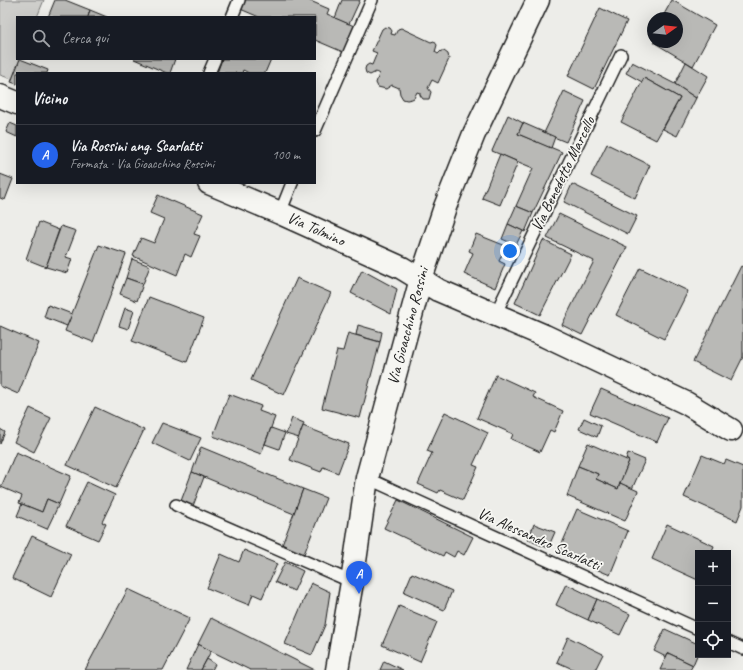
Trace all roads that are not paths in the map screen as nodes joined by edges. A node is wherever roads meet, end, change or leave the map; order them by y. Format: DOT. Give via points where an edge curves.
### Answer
graph roads {
  1 [pos="239,0"];
  2 [pos="372,0"];
  3 [pos="538,0"];
  4 [pos="232,16"];
  5 [pos="621,55"];
  6 [pos="215,60"];
  7 [pos="209,72"];
  8 [pos="0,96"];
  9 [pos="16,103"];
  10 [pos="316,129"];
  11 [pos="211,184"];
  12 [pos="292,184"];
  13 [pos="280,213"];
  14 [pos="421,279"];
  15 [pos="495,314"];
  16 [pos="731,430"];
  17 [pos="367,478"];
  18 [pos="176,505"];
  19 [pos="352,582"];
  20 [pos="695,628"];
  21 [pos="731,643"];
  22 [pos="743,649"];
  23 [pos="337,670"];
  1 -- 4 [label="lane"];
  2 -- 10 [label="lane"];
  3 -- 14 [label="street, Via Gioacchino Rossini" via="474,134 445,207"];
  5 -- 15 [label="lane, Via Benedetto Marcello"];
  6 -- 7 [label="lane"];
  8 -- 9 [label="street"];
  11 -- 13 [label="street, Via Tolmino"];
  12 -- 13 [label="lane"];
  13 -- 14 [label="street, Via Tolmino"];
  14 -- 15 [label="street" via="438,290"];
  14 -- 17 [label="street, Via Gioacchino Rossini"];
  15 -- 16 [label="street" via="686,403"];
  17 -- 19 [label="street, Via Gioacchino Rossini"];
  17 -- 20 [label="lane, Via Alessandro Scarlatti"];
  18 -- 19 [label="lane"];
  19 -- 23 [label="street, Via Gioacchino Rossini"];
  21 -- 22 [label="lane"];
}
